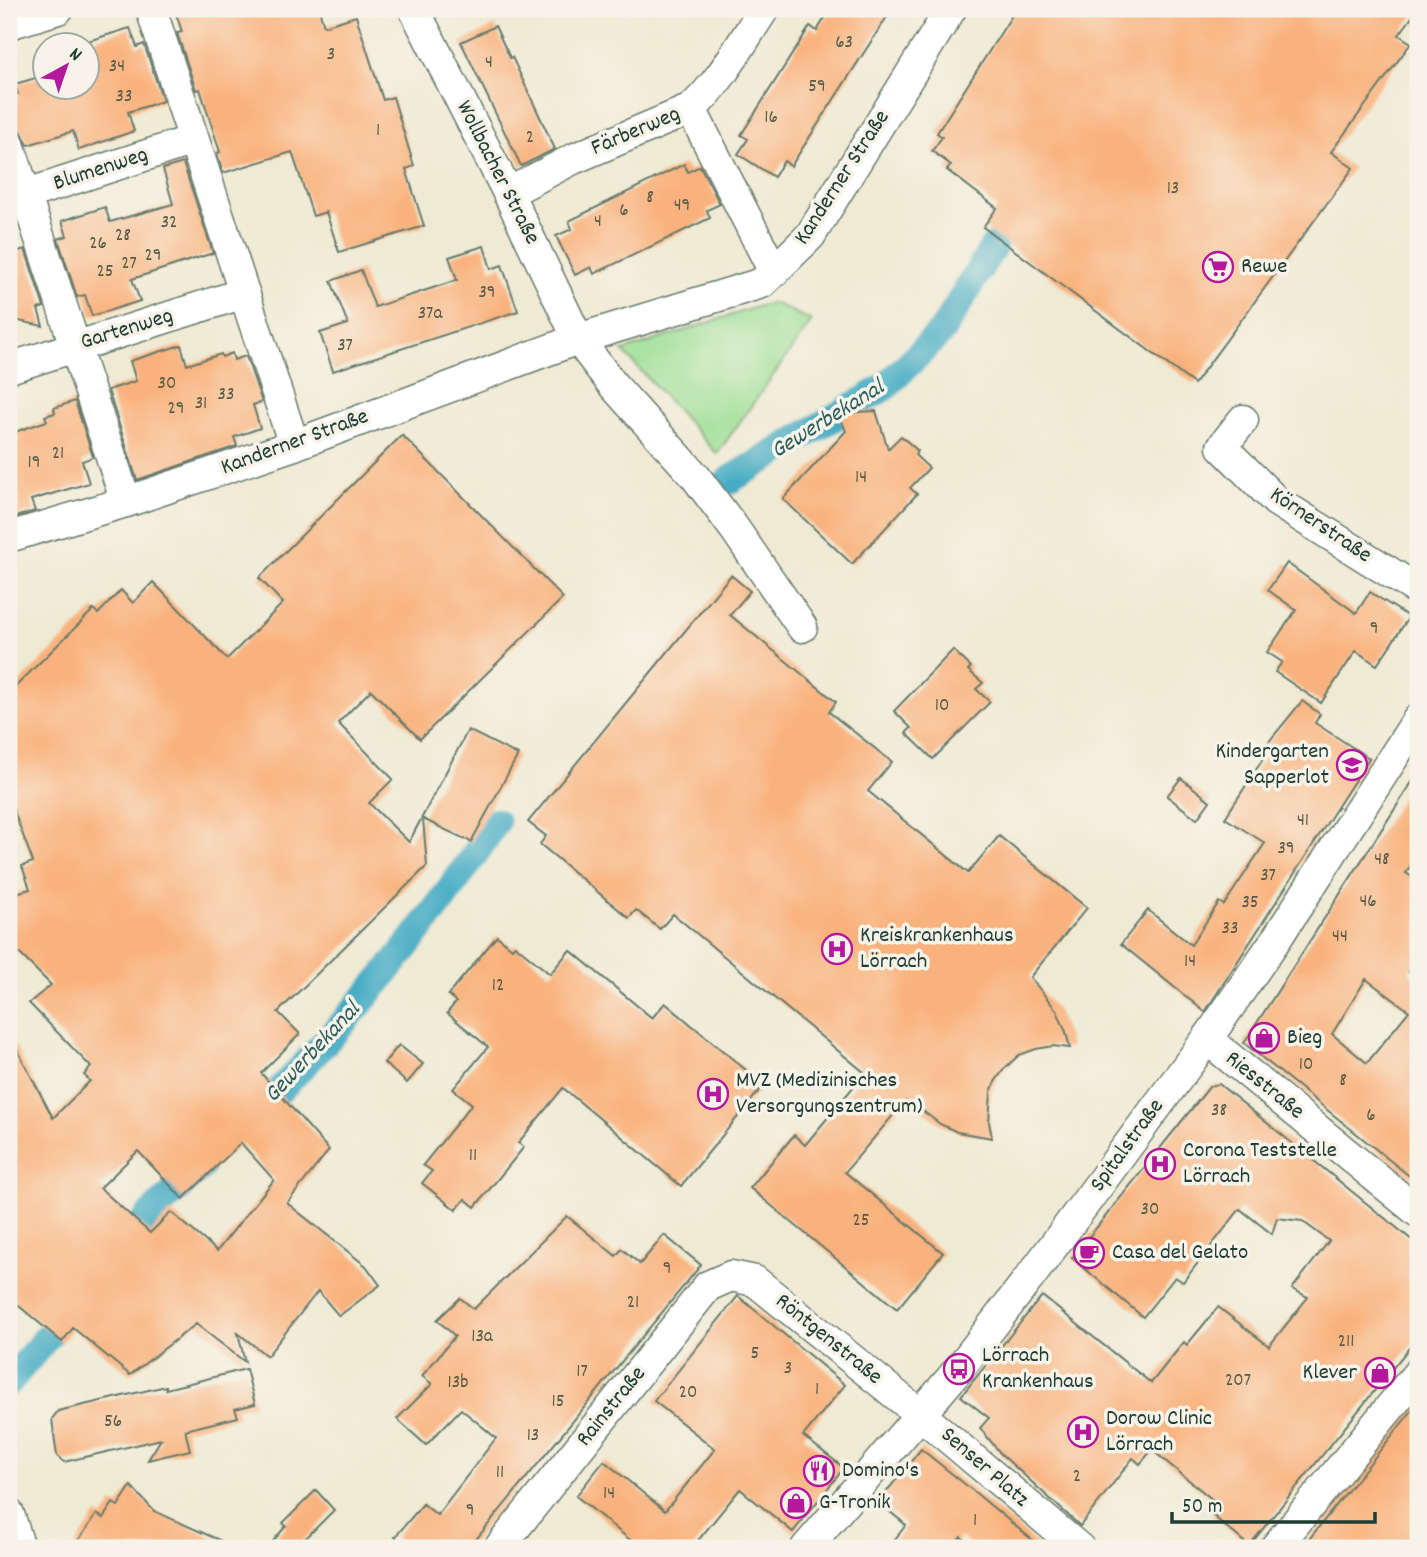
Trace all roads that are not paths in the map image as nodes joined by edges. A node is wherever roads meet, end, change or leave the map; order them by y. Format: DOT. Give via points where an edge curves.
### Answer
graph roads {
  1 [pos="58,9"];
  2 [pos="151,9"];
  3 [pos="414,9"];
  4 [pos="764,9"];
  5 [pos="951,9"];
  6 [pos="9,24"];
  7 [pos="691,109"];
  8 [pos="193,140"];
  9 [pos="9,144"];
  10 [pos="508,192"];
  11 [pos="17,197"];
  12 [pos="774,272"];
  13 [pos="244,293"];
  14 [pos="578,339"];
  15 [pos="74,347"];
  16 [pos="9,368"];
  17 [pos="1243,420"];
  18 [pos="295,445"];
  19 [pos="126,502"];
  20 [pos="9,537"];
  21 [pos="1418,590"];
  22 [pos="802,627"];
  23 [pos="1418,719"];
  24 [pos="1207,1040"];
  25 [pos="1418,1212"];
  26 [pos="731,1276"];
  27 [pos="1410,1388"];
  28 [pos="921,1415"];
  29 [pos="9,1514"];
  30 [pos="20,1548"];
  31 [pos="499,1548"];
  32 [pos="806,1548"];
  33 [pos="1079,1548"];
  34 [pos="1275,1548"];
  1 -- 6 [label="street"];
  2 -- 8 [label="street"];
  3 -- 10 [label="street, Wollbacher Straße"];
  4 -- 7 [label="street, Färberweg" via="718,79"];
  5 -- 12 [label="street, Kanderner Straße" via="810,236"];
  7 -- 10 [label="street, Färberweg"];
  7 -- 12 [label="street"];
  8 -- 11 [label="street, Blumenweg"];
  8 -- 13 [label="street"];
  9 -- 11 [label="street"];
  10 -- 14 [label="street, Wollbacher Straße"];
  11 -- 15 [label="street"];
  12 -- 14 [label="street, Kanderner Straße" via="762,283"];
  13 -- 15 [label="street, Gartenweg"];
  13 -- 18 [label="street"];
  14 -- 18 [label="street, Kanderner Straße"];
  14 -- 22 [label="street" via="695,476"];
  15 -- 16 [label="street, Gartenweg"];
  15 -- 19 [label="street"];
  17 -- 21 [label="street, Körnerstraße" via="1222,447 1276,501"];
  18 -- 19 [label="street, Kanderner Straße"];
  19 -- 20 [label="street, Kanderner Straße"];
  23 -- 24 [label="street, Spitalstraße"];
  24 -- 25 [label="street, Riesstraße"];
  24 -- 28 [label="street, Spitalstraße"];
  26 -- 28 [label="street, Röntgenstraße" via="755,1281"];
  26 -- 31 [label="street, Rainstraße" via="708,1286"];
  27 -- 34 [label="street"];
  28 -- 32 [label="street, Spitalstraße"];
  28 -- 33 [label="street, Senser Platz"];
  29 -- 30 [label="street"];
}
